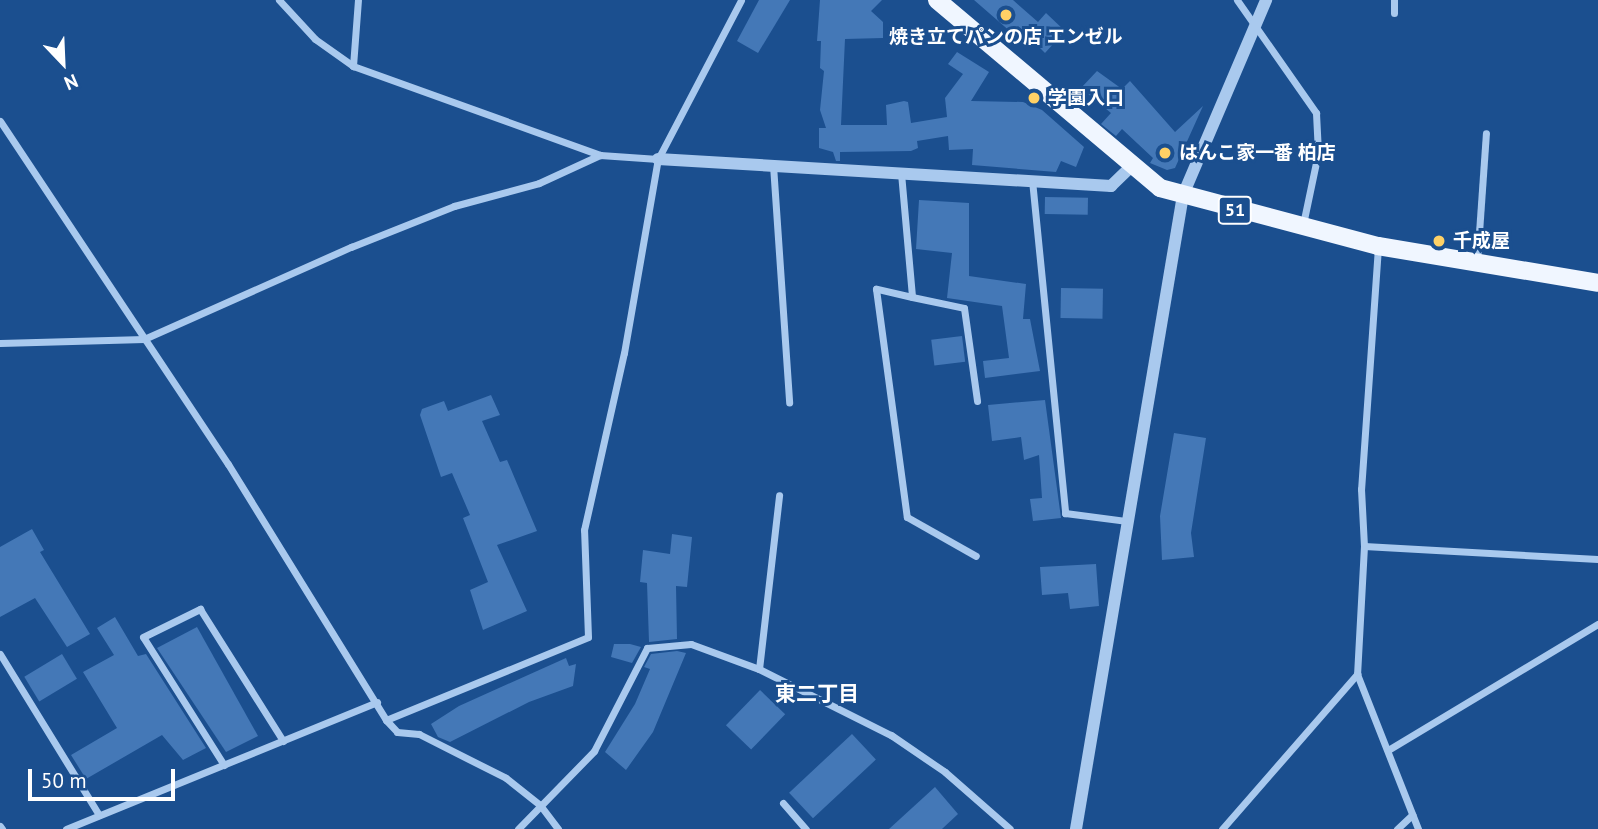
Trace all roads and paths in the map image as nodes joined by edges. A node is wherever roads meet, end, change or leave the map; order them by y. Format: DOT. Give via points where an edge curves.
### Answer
graph roads {
  1 [pos="279,0"];
  2 [pos="358,0"];
  3 [pos="741,0"];
  4 [pos="937,0"];
  5 [pos="1237,0"];
  6 [pos="1266,0"];
  7 [pos="1394,0"];
  8 [pos="1394,12"];
  9 [pos="1255,27"];
  10 [pos="353,66"];
  11 [pos="0,121"];
  12 [pos="1486,133"];
  13 [pos="600,155"];
  14 [pos="658,159"];
  15 [pos="773,165"];
  16 [pos="1131,167"];
  17 [pos="901,173"];
  18 [pos="1032,180"];
  19 [pos="1183,195"];
  20 [pos="1302,228"];
  21 [pos="1378,246"];
  22 [pos="1477,265"];
  23 [pos="1598,283"];
  24 [pos="912,297"];
  25 [pos="144,339"];
  26 [pos="0,343"];
  27 [pos="977,401"];
  28 [pos="789,402"];
  29 [pos="779,495"];
  30 [pos="1127,521"];
  31 [pos="1364,546"];
  32 [pos="976,556"];
  33 [pos="1598,559"];
  34 [pos="1598,624"];
  35 [pos="0,654"];
  36 [pos="759,669"];
  37 [pos="1357,674"];
  38 [pos="377,702"];
  39 [pos="386,720"];
  40 [pos="283,741"];
  41 [pos="1388,750"];
  42 [pos="223,765"];
  43 [pos="783,803"];
  44 [pos="540,805"];
  45 [pos="99,815"];
  46 [pos="1412,815"];
  47 [pos="66,829"];
  48 [pos="518,829"];
  49 [pos="558,829"];
  50 [pos="806,829"];
  51 [pos="1010,829"];
  52 [pos="1076,829"];
  53 [pos="1222,829"];
  54 [pos="1397,829"];
  55 [pos="1418,829"];
  1 -- 10 [label="street" via="315,39"];
  2 -- 10 [label="street"];
  3 -- 14 [label="street"];
  4 -- 16 [label="main road, 51"];
  5 -- 9 [label="street"];
  6 -- 9 [label="street"];
  7 -- 8 [label="street"];
  9 -- 19 [label="street"];
  9 -- 20 [label="street" via="1316,113 1318,153"];
  10 -- 13 [label="street"];
  11 -- 25 [label="street"];
  12 -- 22 [label="street"];
  13 -- 14 [label="street"];
  13 -- 25 [label="street" via="539,183 443,210"];
  14 -- 15 [label="street"];
  14 -- 39 [label="street" via="624,353 584,530 588,637"];
  15 -- 17 [label="street"];
  15 -- 28 [label="street"];
  16 -- 18 [label="street" via="1111,186"];
  16 -- 19 [label="main road, 51" via="1160,188"];
  17 -- 18 [label="street"];
  17 -- 24 [label="street"];
  18 -- 30 [label="street" via="1065,513"];
  19 -- 20 [label="main road, 51"];
  19 -- 30 [label="street"];
  20 -- 21 [label="main road, 51"];
  21 -- 22 [label="main road, 51"];
  21 -- 31 [label="street" via="1361,489"];
  22 -- 23 [label="main road, 51"];
  24 -- 27 [label="street" via="964,308"];
  24 -- 32 [label="street" via="876,289 908,517"];
  25 -- 26 [label="street"];
  25 -- 38 [label="street"];
  29 -- 36 [label="street"];
  30 -- 52 [label="street"];
  31 -- 33 [label="street"];
  31 -- 37 [label="street"];
  34 -- 41 [label="street"];
  35 -- 45 [label="street"];
  36 -- 44 [label="street" via="691,644 647,648 594,751"];
  36 -- 51 [label="street" via="891,735 945,772"];
  37 -- 41 [label="street"];
  37 -- 53 [label="street"];
  38 -- 39 [label="street"];
  38 -- 40 [label="street"];
  39 -- 44 [label="street" via="397,732 419,734 506,778"];
  40 -- 42 [label="street"];
  40 -- 42 [label="street" via="200,609 143,638"];
  41 -- 46 [label="street"];
  42 -- 45 [label="street"];
  43 -- 50 [label="street"];
  44 -- 48 [label="street"];
  44 -- 49 [label="street"];
  45 -- 47 [label="street"];
  46 -- 54 [label="street"];
  46 -- 55 [label="street"];
}
